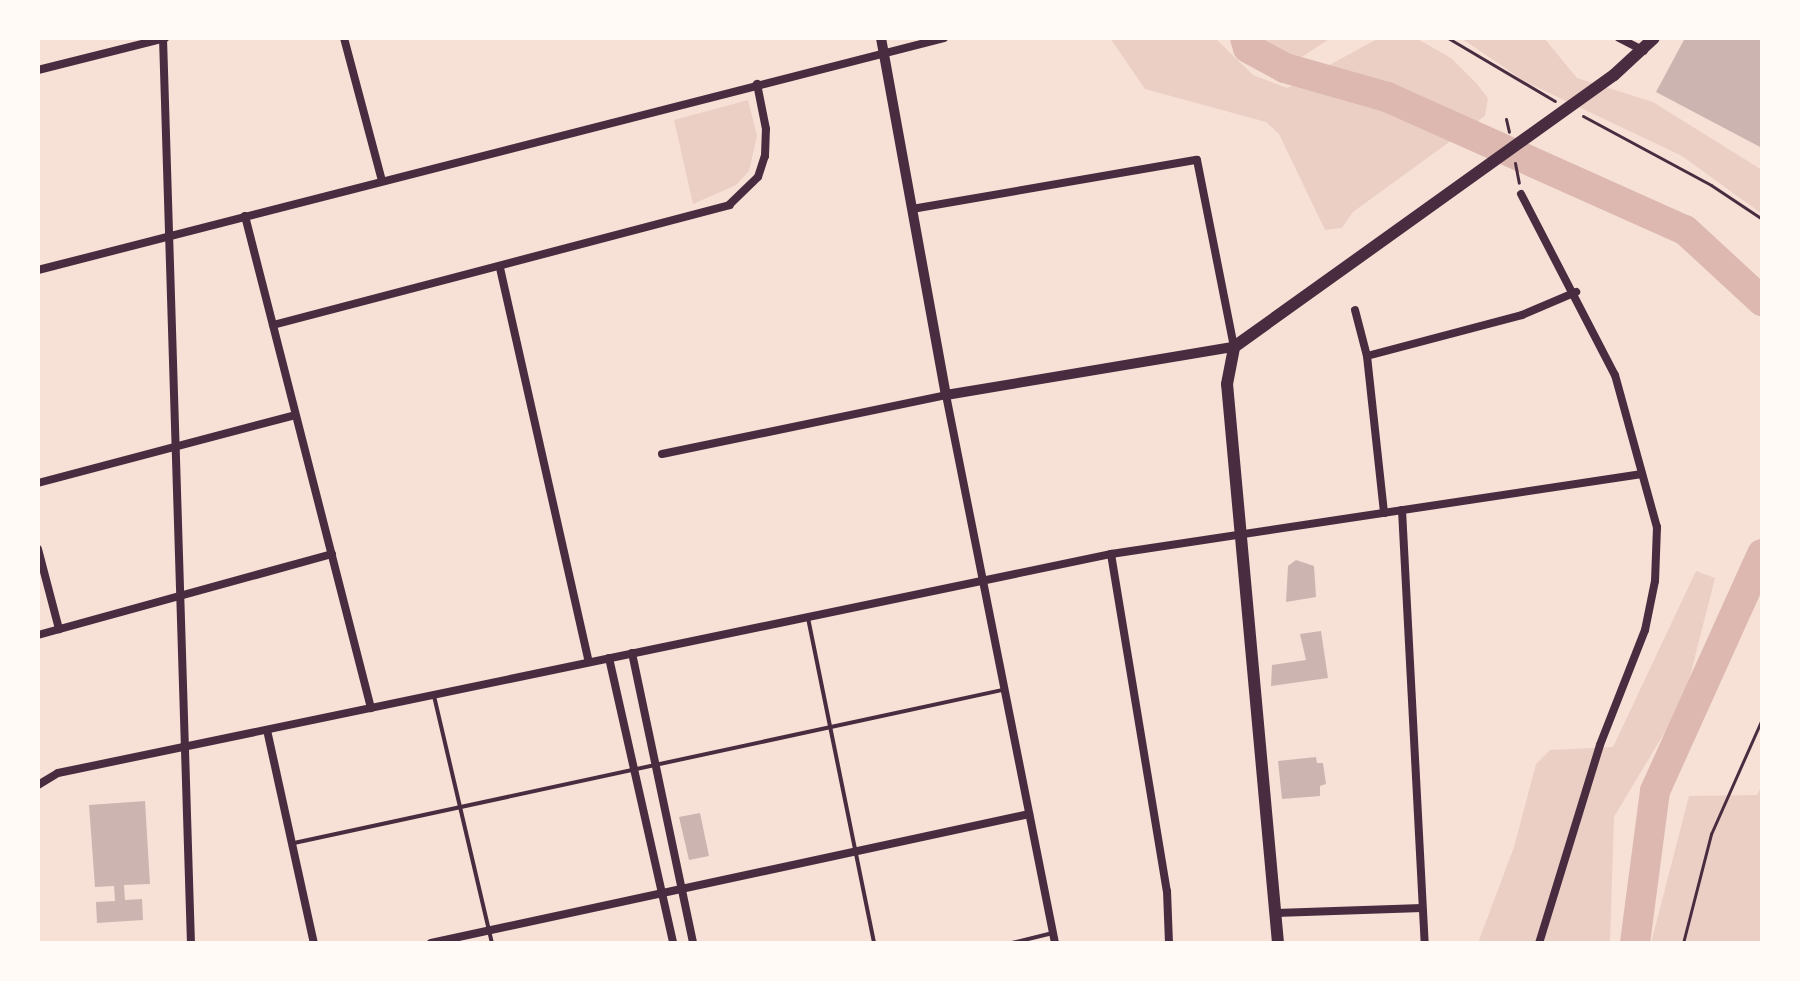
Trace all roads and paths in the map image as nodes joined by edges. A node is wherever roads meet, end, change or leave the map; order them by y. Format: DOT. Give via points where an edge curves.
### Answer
graph roads {
  1 [pos="164,38"];
  2 [pos="344,38"];
  3 [pos="881,38"];
  4 [pos="944,38"];
  5 [pos="1448,38"];
  6 [pos="1619,38"];
  7 [pos="1654,38"];
  8 [pos="1645,51"];
  9 [pos="884,53"];
  10 [pos="38,70"];
  11 [pos="757,84"];
  12 [pos="1567,108"];
  13 [pos="1581,116"];
  14 [pos="382,181"];
  15 [pos="1521,194"];
  16 [pos="912,209"];
  17 [pos="245,216"];
  18 [pos="1762,219"];
  19 [pos="170,235"];
  20 [pos="500,268"];
  21 [pos="38,270"];
  22 [pos="1576,292"];
  23 [pos="1355,310"];
  24 [pos="273,325"];
  25 [pos="1234,347"];
  26 [pos="1367,356"];
  27 [pos="946,395"];
  28 [pos="295,415"];
  29 [pos="177,445"];
  30 [pos="662,454"];
  31 [pos="1642,474"];
  32 [pos="38,483"];
  33 [pos="1402,510"];
  34 [pos="1384,513"];
  35 [pos="1243,533"];
  36 [pos="38,549"];
  37 [pos="332,554"];
  38 [pos="1111,554"];
  39 [pos="982,579"];
  40 [pos="180,598"];
  41 [pos="808,618"];
  42 [pos="59,629"];
  43 [pos="38,635"];
  44 [pos="632,653"];
  45 [pos="609,658"];
  46 [pos="589,662"];
  47 [pos="1002,690"];
  48 [pos="433,694"];
  49 [pos="371,708"];
  50 [pos="1762,719"];
  51 [pos="829,727"];
  52 [pos="267,730"];
  53 [pos="184,747"];
  54 [pos="654,763"];
  55 [pos="633,767"];
  56 [pos="38,785"];
  57 [pos="459,804"];
  58 [pos="1029,814"];
  59 [pos="292,843"];
  60 [pos="855,852"];
  61 [pos="682,888"];
  62 [pos="662,892"];
  63 [pos="1422,908"];
  64 [pos="1276,913"];
  65 [pos="489,929"];
  66 [pos="1053,933"];
  67 [pos="191,943"];
  68 [pos="314,943"];
  69 [pos="431,943"];
  70 [pos="492,943"];
  71 [pos="673,943"];
  72 [pos="693,943"];
  73 [pos="874,943"];
  74 [pos="1012,943"];
  75 [pos="1055,943"];
  76 [pos="1169,943"];
  77 [pos="1278,943"];
  78 [pos="1425,943"];
  79 [pos="1539,943"];
  80 [pos="1683,943"];
  1 -- 10 [label="street"];
  1 -- 19 [label="street"];
  2 -- 14 [label="street"];
  3 -- 9 [label="street"];
  4 -- 9 [label="street"];
  5 -- 12 [label="path"];
  6 -- 8 [label="street"];
  7 -- 8 [label="main road"];
  8 -- 25 [label="main road"];
  9 -- 11 [label="street"];
  9 -- 16 [label="street"];
  11 -- 14 [label="street"];
  11 -- 20 [label="street" via="765,156 758,177 729,205"];
  13 -- 18 [label="path" via="1711,185"];
  14 -- 17 [label="street"];
  15 -- 22 [label="street"];
  16 -- 25 [label="street" via="1197,160"];
  16 -- 27 [label="street"];
  17 -- 19 [label="street"];
  17 -- 24 [label="street"];
  19 -- 21 [label="street"];
  19 -- 29 [label="street"];
  20 -- 24 [label="street"];
  20 -- 46 [label="street"];
  22 -- 26 [label="street" via="1522,315"];
  22 -- 31 [label="street" via="1615,375"];
  23 -- 26 [label="street"];
  24 -- 28 [label="street"];
  25 -- 27 [label="street"];
  25 -- 35 [label="main road" via="1227,384"];
  26 -- 34 [label="street"];
  27 -- 30 [label="street"];
  27 -- 39 [label="street"];
  28 -- 29 [label="street"];
  28 -- 37 [label="street"];
  29 -- 32 [label="street"];
  29 -- 40 [label="street"];
  31 -- 33 [label="street"];
  31 -- 79 [label="street" via="1657,527 1655,581 1645,630 1600,745"];
  33 -- 34 [label="street"];
  33 -- 63 [label="street"];
  34 -- 35 [label="street"];
  35 -- 38 [label="street"];
  35 -- 64 [label="main road"];
  36 -- 42 [label="street"];
  37 -- 40 [label="street"];
  37 -- 49 [label="street"];
  38 -- 39 [label="street"];
  38 -- 76 [label="street" via="1165,876"];
  39 -- 41 [label="street"];
  39 -- 47 [label="street"];
  40 -- 42 [label="street"];
  40 -- 53 [label="street"];
  41 -- 44 [label="street"];
  41 -- 51 [label="lane"];
  42 -- 43 [label="street"];
  44 -- 45 [label="street"];
  44 -- 54 [label="street"];
  45 -- 46 [label="street"];
  45 -- 55 [label="street"];
  46 -- 48 [label="street"];
  47 -- 51 [label="lane"];
  47 -- 58 [label="street"];
  48 -- 49 [label="street"];
  48 -- 57 [label="lane"];
  49 -- 52 [label="street"];
  50 -- 80 [label="path" via="1711,834"];
  51 -- 54 [label="lane"];
  51 -- 60 [label="lane"];
  52 -- 53 [label="street"];
  52 -- 59 [label="street"];
  53 -- 56 [label="street" via="58,773"];
  53 -- 67 [label="street"];
  54 -- 55 [label="lane"];
  54 -- 61 [label="street"];
  55 -- 57 [label="lane"];
  55 -- 62 [label="street"];
  57 -- 59 [label="lane"];
  57 -- 65 [label="lane"];
  58 -- 60 [label="street"];
  58 -- 66 [label="street"];
  59 -- 68 [label="street"];
  60 -- 61 [label="street"];
  60 -- 73 [label="lane"];
  61 -- 62 [label="street"];
  61 -- 72 [label="street"];
  62 -- 65 [label="street"];
  62 -- 71 [label="street"];
  63 -- 64 [label="street"];
  63 -- 78 [label="street"];
  64 -- 77 [label="main road"];
  65 -- 69 [label="street"];
  65 -- 70 [label="lane"];
  66 -- 74 [label="lane"];
  66 -- 75 [label="street"];
}
